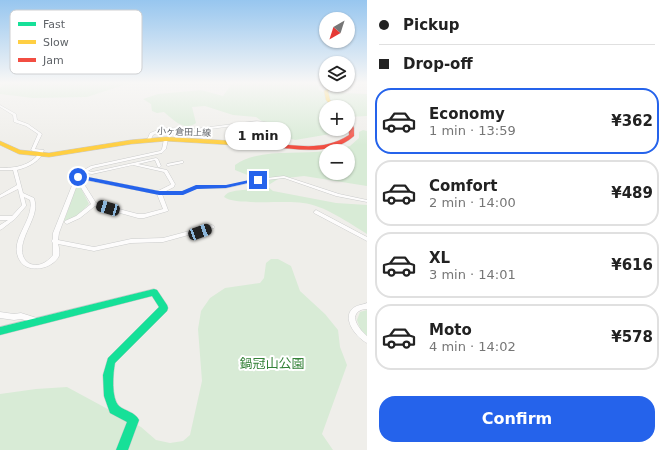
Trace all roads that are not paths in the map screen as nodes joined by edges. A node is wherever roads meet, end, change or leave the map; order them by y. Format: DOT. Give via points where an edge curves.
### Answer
graph roads {
  1 [pos="0,106"];
  2 [pos="278,125"];
  3 [pos="351,136"];
  4 [pos="166,139"];
  5 [pos="149,140"];
  6 [pos="0,143"];
  7 [pos="40,155"];
  8 [pos="182,162"];
  9 [pos="133,164"];
  10 [pos="168,165"];
  11 [pos="159,166"];
  12 [pos="0,169"];
  13 [pos="14,170"];
  14 [pos="84,171"];
  15 [pos="78,177"];
  16 [pos="75,183"];
  17 [pos="19,186"];
  18 [pos="159,193"];
  19 [pos="21,194"];
  20 [pos="0,197"];
  21 [pos="367,201"];
  22 [pos="94,204"];
  23 [pos="316,212"];
  24 [pos="0,218"];
  25 [pos="12,218"];
  26 [pos="67,222"];
  27 [pos="212,227"];
  28 [pos="0,228"];
  29 [pos="367,239"];
  30 [pos="54,241"];
  31 [pos="367,306"];
  32 [pos="0,315"];
  33 [pos="40,321"];
  34 [pos="0,331"];
  35 [pos="367,340"];
  36 [pos="122,450"];
  1 -- 7 [label="street" via="15,115 15,121 40,134 33,150 43,150"];
  2 -- 5 [label="street" via="257,122 194,130 162,129 151,134"];
  3 -- 4 [label="main road, 小ヶ倉田上線" via="344,142 322,148"];
  4 -- 5 [label="main road, 小ヶ倉田上線"];
  4 -- 14 [label="street" via="164,150 161,152"];
  5 -- 7 [label="main road, 小ヶ倉田上線" via="62,154"];
  6 -- 7 [label="main road, 小ヶ倉田上線" via="15,151"];
  7 -- 13 [label="street" via="30,165"];
  8 -- 10 [label="street"];
  9 -- 11 [label="street" via="156,159"];
  9 -- 14 [label="street" via="92,173"];
  9 -- 18 [label="street" via="166,171 173,184"];
  12 -- 13 [label="street"];
  13 -- 17 [label="street"];
  14 -- 15 [label="street"];
  15 -- 16 [label="street"];
  15 -- 18 [label="street"];
  16 -- 22 [label="street" via="82,185"];
  16 -- 30 [label="street"];
  17 -- 19 [label="street"];
  17 -- 20 [label="street"];
  18 -- 21 [label="street" via="183,193 196,187 226,187 284,177 338,195"];
  18 -- 22 [label="street" via="166,210 144,216"];
  19 -- 25 [label="street" via="24,205"];
  19 -- 30 [label="street" via="32,199 34,204 34,210 20,242 20,256 23,262 35,268 51,263 57,249"];
  22 -- 26 [label="street"];
  23 -- 29 [label="street"];
  24 -- 25 [label="street"];
  25 -- 28 [label="street"];
  27 -- 30 [label="street" via="163,240 131,241 94,249"];
  31 -- 35 [label="street" via="357,309 352,321 359,334"];
  32 -- 33 [label="street" via="21,316"];
  33 -- 34 [label="main road"];
  33 -- 36 [label="main road" via="154,292 164,308 111,361 108,375 109,396 114,409 133,420"];
}
